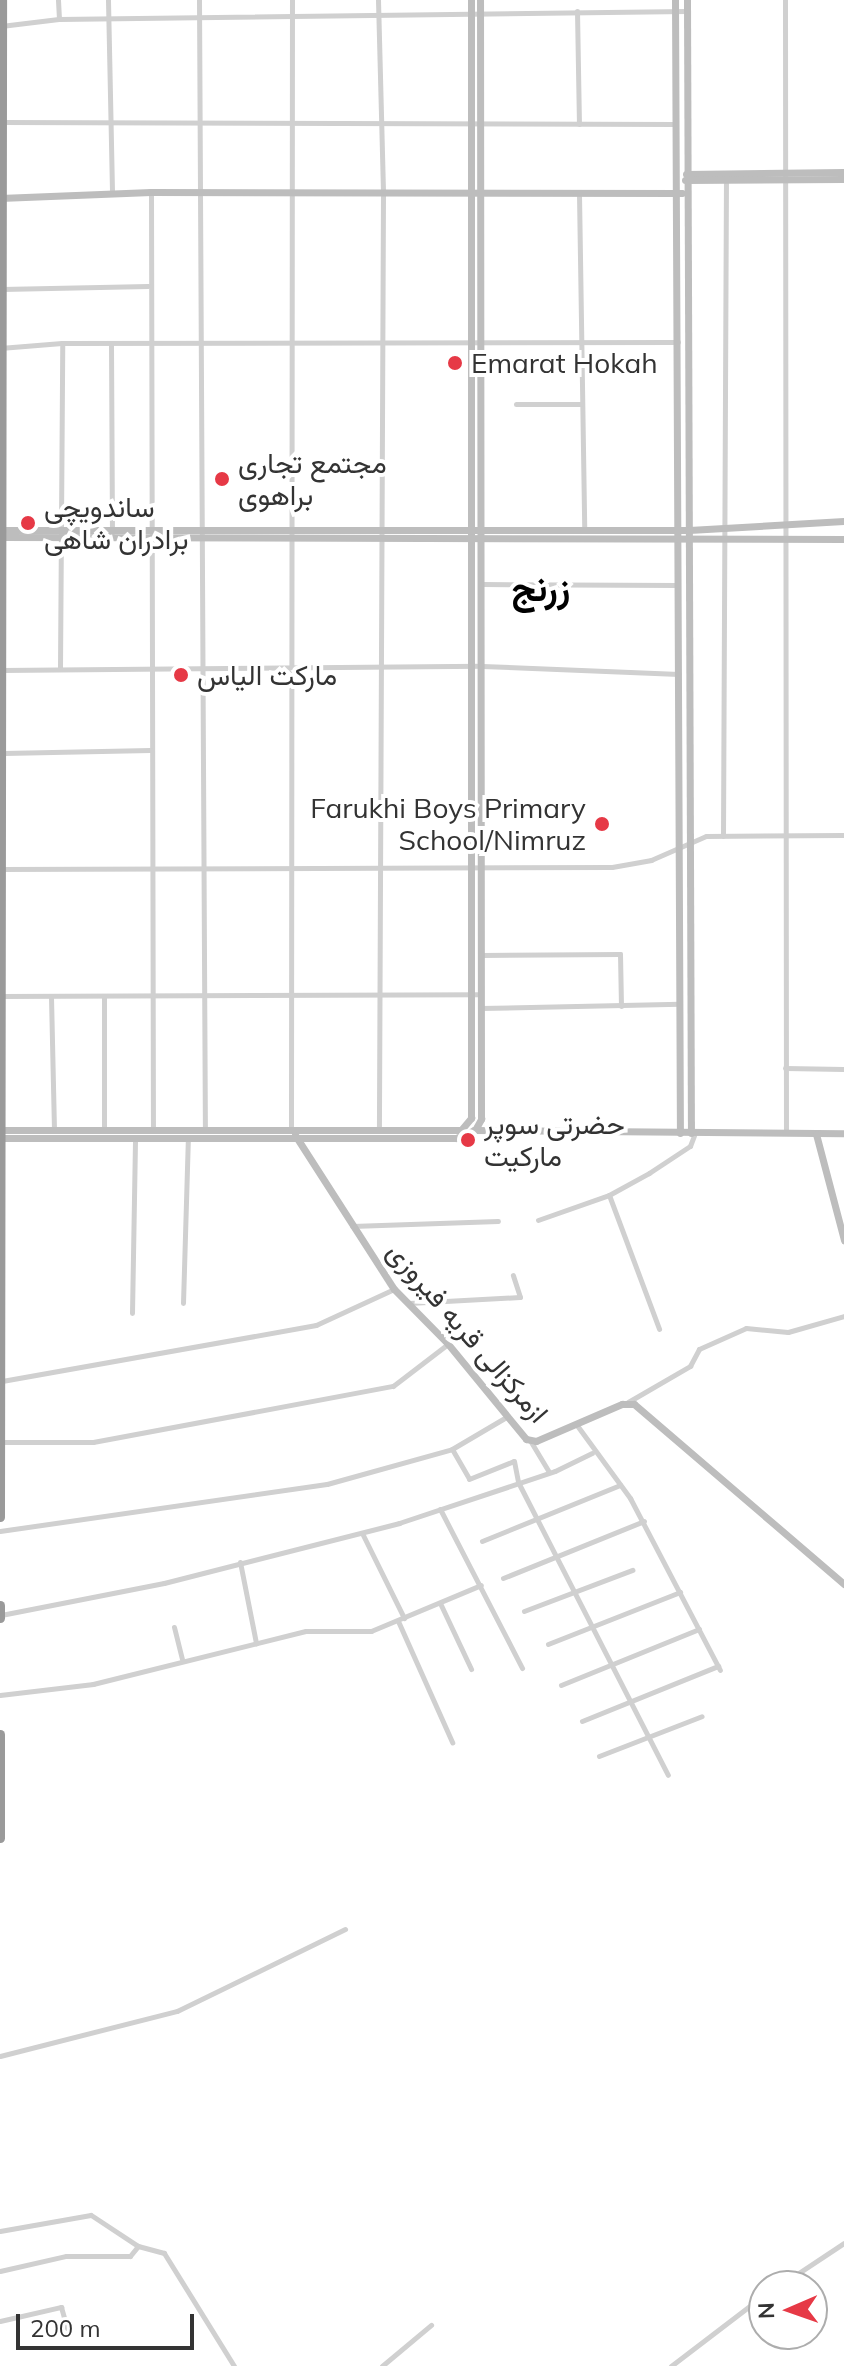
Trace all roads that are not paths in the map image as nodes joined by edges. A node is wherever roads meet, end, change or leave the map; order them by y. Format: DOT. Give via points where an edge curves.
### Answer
graph roads {
  1 [pos="2,0"];
  2 [pos="58,0"];
  3 [pos="108,0"];
  4 [pos="199,0"];
  5 [pos="292,0"];
  6 [pos="378,0"];
  7 [pos="471,0"];
  8 [pos="480,0"];
  9 [pos="675,0"];
  10 [pos="687,0"];
  11 [pos="785,0"];
  12 [pos="577,11"];
  13 [pos="675,11"];
  14 [pos="687,11"];
  15 [pos="476,12"];
  16 [pos="378,14"];
  17 [pos="292,16"];
  18 [pos="59,19"];
  19 [pos="109,20"];
  20 [pos="199,20"];
  21 [pos="1,26"];
  22 [pos="109,119"];
  23 [pos="380,120"];
  24 [pos="203,121"];
  25 [pos="290,121"];
  26 [pos="2,122"];
  27 [pos="472,122"];
  28 [pos="481,122"];
  29 [pos="579,124"];
  30 [pos="676,124"];
  31 [pos="844,172"];
  32 [pos="783,176"];
  33 [pos="678,177"];
  34 [pos="688,177"];
  35 [pos="726,179"];
  36 [pos="844,179"];
  37 [pos="151,192"];
  38 [pos="112,193"];
  39 [pos="678,193"];
  40 [pos="688,193"];
  41 [pos="200,194"];
  42 [pos="472,194"];
  43 [pos="482,194"];
  44 [pos="579,194"];
  45 [pos="291,195"];
  46 [pos="383,195"];
  47 [pos="1,198"];
  48 [pos="148,286"];
  49 [pos="2,289"];
  50 [pos="679,342"];
  51 [pos="62,343"];
  52 [pos="472,344"];
  53 [pos="483,344"];
  54 [pos="580,344"];
  55 [pos="111,345"];
  56 [pos="381,345"];
  57 [pos="150,346"];
  58 [pos="200,346"];
  59 [pos="291,346"];
  60 [pos="1,348"];
  61 [pos="516,404"];
  62 [pos="580,404"];
  63 [pos="844,521"];
  64 [pos="784,523"];
  65 [pos="679,528"];
  66 [pos="724,529"];
  67 [pos="584,532"];
  68 [pos="1,534"];
  69 [pos="380,534"];
  70 [pos="689,534"];
  71 [pos="112,535"];
  72 [pos="62,536"];
  73 [pos="151,536"];
  74 [pos="201,536"];
  75 [pos="294,536"];
  76 [pos="473,536"];
  77 [pos="483,536"];
  78 [pos="679,538"];
  79 [pos="844,539"];
  80 [pos="724,540"];
  81 [pos="785,540"];
  82 [pos="483,584"];
  83 [pos="679,585"];
  84 [pos="201,666"];
  85 [pos="292,666"];
  86 [pos="477,666"];
  87 [pos="60,668"];
  88 [pos="151,668"];
  89 [pos="383,668"];
  90 [pos="2,670"];
  91 [pos="679,674"];
  92 [pos="151,750"];
  93 [pos="4,753"];
  94 [pos="787,835"];
  95 [pos="844,835"];
  96 [pos="723,836"];
  97 [pos="688,843"];
  98 [pos="679,848"];
  99 [pos="379,864"];
  100 [pos="290,865"];
  101 [pos="203,866"];
  102 [pos="152,867"];
  103 [pos="478,867"];
  104 [pos="1,869"];
  105 [pos="482,955"];
  106 [pos="478,994"];
  107 [pos="1,996"];
  108 [pos="151,996"];
  109 [pos="51,997"];
  110 [pos="104,997"];
  111 [pos="204,997"];
  112 [pos="293,997"];
  113 [pos="381,998"];
  114 [pos="680,1004"];
  115 [pos="621,1006"];
  116 [pos="481,1008"];
  117 [pos="785,1068"];
  118 [pos="844,1069"];
  119 [pos="465,1127"];
  120 [pos="54,1129"];
  121 [pos="104,1129"];
  122 [pos="153,1130"];
  123 [pos="205,1130"];
  124 [pos="291,1130"];
  125 [pos="379,1130"];
  126 [pos="475,1130"];
  127 [pos="680,1133"];
  128 [pos="693,1133"];
  129 [pos="786,1133"];
  130 [pos="844,1133"];
  131 [pos="1,1134"];
  132 [pos="816,1134"];
  133 [pos="188,1137"];
  134 [pos="297,1137"];
  135 [pos="135,1138"];
  136 [pos="609,1195"];
  137 [pos="538,1220"];
  138 [pos="498,1221"];
  139 [pos="351,1226"];
  140 [pos="844,1240"];
  141 [pos="513,1275"];
  142 [pos="394,1289"];
  143 [pos="183,1303"];
  144 [pos="409,1303"];
  145 [pos="132,1313"];
  146 [pos="844,1316"];
  147 [pos="659,1329"];
  148 [pos="448,1344"];
  149 [pos="1,1381"];
  150 [pos="628,1402"];
  151 [pos="508,1416"];
  152 [pos="575,1424"];
  153 [pos="1,1442"];
  154 [pos="531,1442"];
  155 [pos="452,1449"];
  156 [pos="592,1453"];
  157 [pos="549,1472"];
  158 [pos="518,1482"];
  159 [pos="620,1485"];
  160 [pos="440,1509"];
  161 [pos="0,1517"];
  162 [pos="537,1519"];
  163 [pos="644,1521"];
  164 [pos="0,1531"];
  165 [pos="362,1533"];
  166 [pos="482,1541"];
  167 [pos="555,1555"];
  168 [pos="240,1562"];
  169 [pos="632,1570"];
  170 [pos="503,1578"];
  171 [pos="844,1584"];
  172 [pos="481,1585"];
  173 [pos="574,1592"];
  174 [pos="680,1592"];
  175 [pos="440,1603"];
  176 [pos="0,1605"];
  177 [pos="524,1611"];
  178 [pos="0,1616"];
  179 [pos="401,1619"];
  180 [pos="174,1627"];
  181 [pos="593,1629"];
  182 [pos="699,1629"];
  183 [pos="257,1644"];
  184 [pos="548,1644"];
  185 [pos="182,1659"];
  186 [pos="612,1666"];
  187 [pos="522,1668"];
  188 [pos="471,1669"];
  189 [pos="561,1685"];
  190 [pos="0,1695"];
  191 [pos="630,1702"];
  192 [pos="702,1716"];
  193 [pos="582,1721"];
  194 [pos="0,1734"];
  195 [pos="649,1738"];
  196 [pos="452,1742"];
  197 [pos="599,1756"];
  198 [pos="668,1775"];
  199 [pos="0,1838"];
  200 [pos="345,1929"];
  201 [pos="0,2056"];
  202 [pos="0,2231"];
  203 [pos="844,2243"];
  204 [pos="138,2246"];
  205 [pos="803,2270"];
  206 [pos="0,2271"];
  207 [pos="748,2307"];
  208 [pos="0,2321"];
  209 [pos="431,2325"];
  210 [pos="67,2328"];
  211 [pos="234,2366"];
  212 [pos="382,2366"];
  213 [pos="671,2366"];
  1 -- 21 [label="highway"];
  2 -- 18 [label="street"];
  3 -- 19 [label="street"];
  4 -- 20 [label="street"];
  5 -- 17 [label="street"];
  6 -- 16 [label="street"];
  7 -- 15 [label="street"];
  8 -- 15 [label="street"];
  9 -- 13 [label="street"];
  10 -- 14 [label="street"];
  11 -- 32 [label="street"];
  12 -- 13 [label="street"];
  12 -- 15 [label="street"];
  12 -- 29 [label="street"];
  13 -- 14 [label="street"];
  13 -- 30 [label="street"];
  14 -- 34 [label="street"];
  15 -- 16 [label="street"];
  15 -- 27 [label="street"];
  15 -- 28 [label="street"];
  16 -- 17 [label="street"];
  16 -- 23 [label="street"];
  17 -- 20 [label="street"];
  17 -- 25 [label="street"];
  18 -- 19 [label="street"];
  18 -- 21 [label="street"];
  19 -- 20 [label="street"];
  19 -- 22 [label="street"];
  20 -- 24 [label="street"];
  21 -- 26 [label="highway"];
  22 -- 24 [label="street"];
  22 -- 26 [label="street"];
  22 -- 38 [label="street"];
  23 -- 25 [label="street"];
  23 -- 27 [label="street"];
  23 -- 46 [label="street"];
  24 -- 25 [label="street"];
  24 -- 41 [label="street"];
  25 -- 45 [label="street"];
  26 -- 47 [label="highway"];
  27 -- 28 [label="street"];
  27 -- 42 [label="street"];
  28 -- 29 [label="street"];
  28 -- 43 [label="street"];
  29 -- 30 [label="street"];
  30 -- 33 [label="street"];
  31 -- 32 [label="street"];
  32 -- 34 [label="street"];
  32 -- 35 [label="street"];
  32 -- 36 [label="street"];
  32 -- 64 [label="street"];
  33 -- 34 [label="street"];
  33 -- 39 [label="street"];
  34 -- 35 [label="street"];
  34 -- 40 [label="street"];
  35 -- 66 [label="street"];
  37 -- 38 [label="street"];
  37 -- 41 [label="street"];
  37 -- 48 [label="street"];
  38 -- 47 [label="street"];
  39 -- 40 [label="street"];
  39 -- 44 [label="street"];
  39 -- 50 [label="street"];
  40 -- 70 [label="street"];
  41 -- 45 [label="street"];
  41 -- 58 [label="street"];
  42 -- 43 [label="street"];
  42 -- 46 [label="street"];
  42 -- 52 [label="street"];
  43 -- 44 [label="street"];
  43 -- 53 [label="street"];
  44 -- 54 [label="street"];
  45 -- 46 [label="street"];
  45 -- 59 [label="street"];
  46 -- 56 [label="street"];
  47 -- 49 [label="highway"];
  48 -- 49 [label="street"];
  48 -- 57 [label="street"];
  49 -- 60 [label="highway"];
  50 -- 54 [label="street"];
  50 -- 65 [label="street"];
  51 -- 55 [label="street"];
  51 -- 60 [label="street"];
  51 -- 72 [label="street"];
  52 -- 53 [label="street"];
  52 -- 56 [label="street"];
  52 -- 76 [label="street"];
  53 -- 54 [label="street"];
  53 -- 77 [label="street"];
  54 -- 62 [label="street"];
  55 -- 57 [label="street"];
  55 -- 71 [label="street"];
  56 -- 59 [label="street"];
  56 -- 69 [label="street"];
  57 -- 58 [label="street"];
  57 -- 73 [label="street"];
  58 -- 59 [label="street"];
  58 -- 74 [label="street"];
  59 -- 75 [label="street"];
  60 -- 68 [label="highway"];
  61 -- 62 [label="street"];
  62 -- 67 [label="street"];
  63 -- 64 [label="street"];
  64 -- 66 [label="street"];
  64 -- 81 [label="street"];
  65 -- 67 [label="street"];
  65 -- 70 [label="street"];
  65 -- 78 [label="street"];
  66 -- 70 [label="street"];
  66 -- 80 [label="street"];
  67 -- 77 [label="street"];
  67 -- 78 [label="street"];
  68 -- 72 [label="street"];
  68 -- 90 [label="highway"];
  69 -- 75 [label="street"];
  69 -- 76 [label="street"];
  69 -- 89 [label="street"];
  70 -- 78 [label="street"];
  70 -- 80 [label="street"];
  70 -- 97 [label="street"];
  71 -- 72 [label="street"];
  71 -- 73 [label="street"];
  72 -- 87 [label="street"];
  73 -- 74 [label="street"];
  73 -- 88 [label="street"];
  74 -- 75 [label="street"];
  74 -- 84 [label="street"];
  75 -- 85 [label="street"];
  76 -- 77 [label="street"];
  76 -- 86 [label="street"];
  77 -- 82 [label="street"];
  78 -- 83 [label="street"];
  79 -- 81 [label="street"];
  80 -- 81 [label="street"];
  80 -- 96 [label="street"];
  81 -- 94 [label="street"];
  82 -- 83 [label="street"];
  82 -- 86 [label="street"];
  83 -- 91 [label="street"];
  84 -- 85 [label="street"];
  84 -- 88 [label="street"];
  84 -- 101 [label="street"];
  85 -- 89 [label="street"];
  85 -- 100 [label="street"];
  86 -- 89 [label="street"];
  86 -- 91 [label="street"];
  86 -- 103 [label="street"];
  87 -- 88 [label="street"];
  87 -- 90 [label="street"];
  88 -- 92 [label="street"];
  89 -- 99 [label="street"];
  90 -- 93 [label="highway"];
  91 -- 98 [label="street"];
  92 -- 93 [label="street"];
  92 -- 102 [label="street"];
  93 -- 104 [label="highway"];
  94 -- 95 [label="street"];
  94 -- 96 [label="street"];
  94 -- 117 [label="street"];
  96 -- 97 [label="street"];
  97 -- 98 [label="street"];
  97 -- 128 [label="street"];
  98 -- 103 [label="street" via="612,867"];
  98 -- 114 [label="street"];
  99 -- 100 [label="street"];
  99 -- 103 [label="street"];
  99 -- 113 [label="street"];
  100 -- 101 [label="street"];
  100 -- 112 [label="street"];
  101 -- 102 [label="street"];
  101 -- 111 [label="street"];
  102 -- 104 [label="street"];
  102 -- 108 [label="street"];
  103 -- 105 [label="street"];
  103 -- 106 [label="street"];
  104 -- 107 [label="highway"];
  105 -- 106 [label="street"];
  105 -- 115 [label="street" via="620,954"];
  106 -- 113 [label="street"];
  106 -- 116 [label="street"];
  106 -- 119 [label="street" via="474,1103"];
  107 -- 109 [label="street"];
  107 -- 131 [label="highway"];
  108 -- 110 [label="street"];
  108 -- 111 [label="street"];
  108 -- 122 [label="street"];
  109 -- 110 [label="street"];
  109 -- 120 [label="street"];
  110 -- 121 [label="street"];
  111 -- 112 [label="street"];
  111 -- 123 [label="street"];
  112 -- 113 [label="street"];
  112 -- 124 [label="street"];
  113 -- 125 [label="street"];
  114 -- 115 [label="street"];
  114 -- 127 [label="street"];
  115 -- 116 [label="street"];
  116 -- 126 [label="street" via="482,1102"];
  117 -- 118 [label="street"];
  117 -- 129 [label="street"];
  119 -- 125 [label="street"];
  119 -- 126 [label="street"];
  120 -- 121 [label="street"];
  120 -- 131 [label="street"];
  121 -- 122 [label="street"];
  122 -- 123 [label="street"];
  123 -- 124 [label="street"];
  124 -- 125 [label="street"];
  124 -- 134 [label="street, ازمرکزالی قریه فیروزی"];
  126 -- 127 [label="street"];
  126 -- 134 [label="street" via="456,1138"];
  127 -- 128 [label="street"];
  128 -- 129 [label="street"];
  128 -- 136 [label="street" via="690,1146"];
  129 -- 132 [label="street"];
  130 -- 132 [label="street"];
  131 -- 135 [label="street"];
  131 -- 149 [label="highway"];
  132 -- 140 [label="street"];
  133 -- 134 [label="street"];
  133 -- 135 [label="street"];
  133 -- 143 [label="street"];
  134 -- 139 [label="street, ازمرکزالی قریه فیروزی"];
  135 -- 145 [label="street"];
  136 -- 137 [label="street"];
  136 -- 147 [label="street"];
  138 -- 139 [label="street"];
  139 -- 142 [label="street, ازمرکزالی قریه فیروزی"];
  141 -- 144 [label="street" via="520,1297"];
  142 -- 144 [label="street, ازمرکزالی قریه فیروزی"];
  142 -- 149 [label="street" via="316,1325"];
  144 -- 148 [label="street, ازمرکزالی قریه فیروزی"];
  146 -- 150 [label="street" via="788,1332 746,1328 699,1349 690,1366"];
  148 -- 151 [label="street, ازمرکزالی قریه فیروزی"];
  148 -- 153 [label="street" via="393,1386 93,1442"];
  149 -- 153 [label="highway"];
  150 -- 152 [label="street, ازمرکزالی قریه فیروزی"];
  150 -- 171 [label="street"];
  151 -- 154 [label="street, ازمرکزالی قریه فیروزی"];
  151 -- 155 [label="street"];
  152 -- 154 [label="street, ازمرکزالی قریه فیروزی"];
  152 -- 156 [label="street"];
  153 -- 161 [label="highway"];
  154 -- 157 [label="street"];
  155 -- 158 [label="street" via="469,1479 514,1461"];
  155 -- 164 [label="street" via="327,1484"];
  156 -- 157 [label="street"];
  156 -- 159 [label="street"];
  157 -- 158 [label="street"];
  158 -- 160 [label="street"];
  158 -- 162 [label="street"];
  159 -- 162 [label="street"];
  159 -- 163 [label="street"];
  160 -- 165 [label="street"];
  160 -- 172 [label="street"];
  162 -- 166 [label="street"];
  162 -- 167 [label="street"];
  163 -- 167 [label="street"];
  163 -- 174 [label="street"];
  165 -- 168 [label="street"];
  165 -- 179 [label="street"];
  167 -- 170 [label="street"];
  167 -- 173 [label="street"];
  168 -- 178 [label="street"];
  168 -- 183 [label="street"];
  169 -- 173 [label="street"];
  172 -- 175 [label="street"];
  172 -- 187 [label="street"];
  173 -- 177 [label="street"];
  173 -- 181 [label="street"];
  174 -- 181 [label="street"];
  174 -- 182 [label="street"];
  175 -- 179 [label="street"];
  175 -- 188 [label="street"];
  176 -- 178 [label="highway"];
  179 -- 183 [label="street" via="371,1631 306,1631"];
  179 -- 196 [label="street"];
  180 -- 185 [label="street"];
  181 -- 184 [label="street"];
  181 -- 186 [label="street"];
  182 -- 186 [label="street"];
  182 -- 191 [label="street" via="719,1668"];
  183 -- 185 [label="street"];
  185 -- 190 [label="street" via="93,1684"];
  186 -- 189 [label="street"];
  186 -- 191 [label="street"];
  191 -- 193 [label="street"];
  191 -- 195 [label="street"];
  192 -- 195 [label="street"];
  194 -- 199 [label="highway"];
  195 -- 197 [label="street"];
  195 -- 198 [label="street"];
  200 -- 201 [label="street" via="177,2011"];
  202 -- 204 [label="street" via="91,2215"];
  203 -- 205 [label="street"];
  204 -- 206 [label="street" via="130,2256 66,2256"];
  204 -- 211 [label="street" via="166,2255"];
  207 -- 213 [label="street"];
  208 -- 210 [label="street" via="61,2307"];
  209 -- 212 [label="street"];
}
